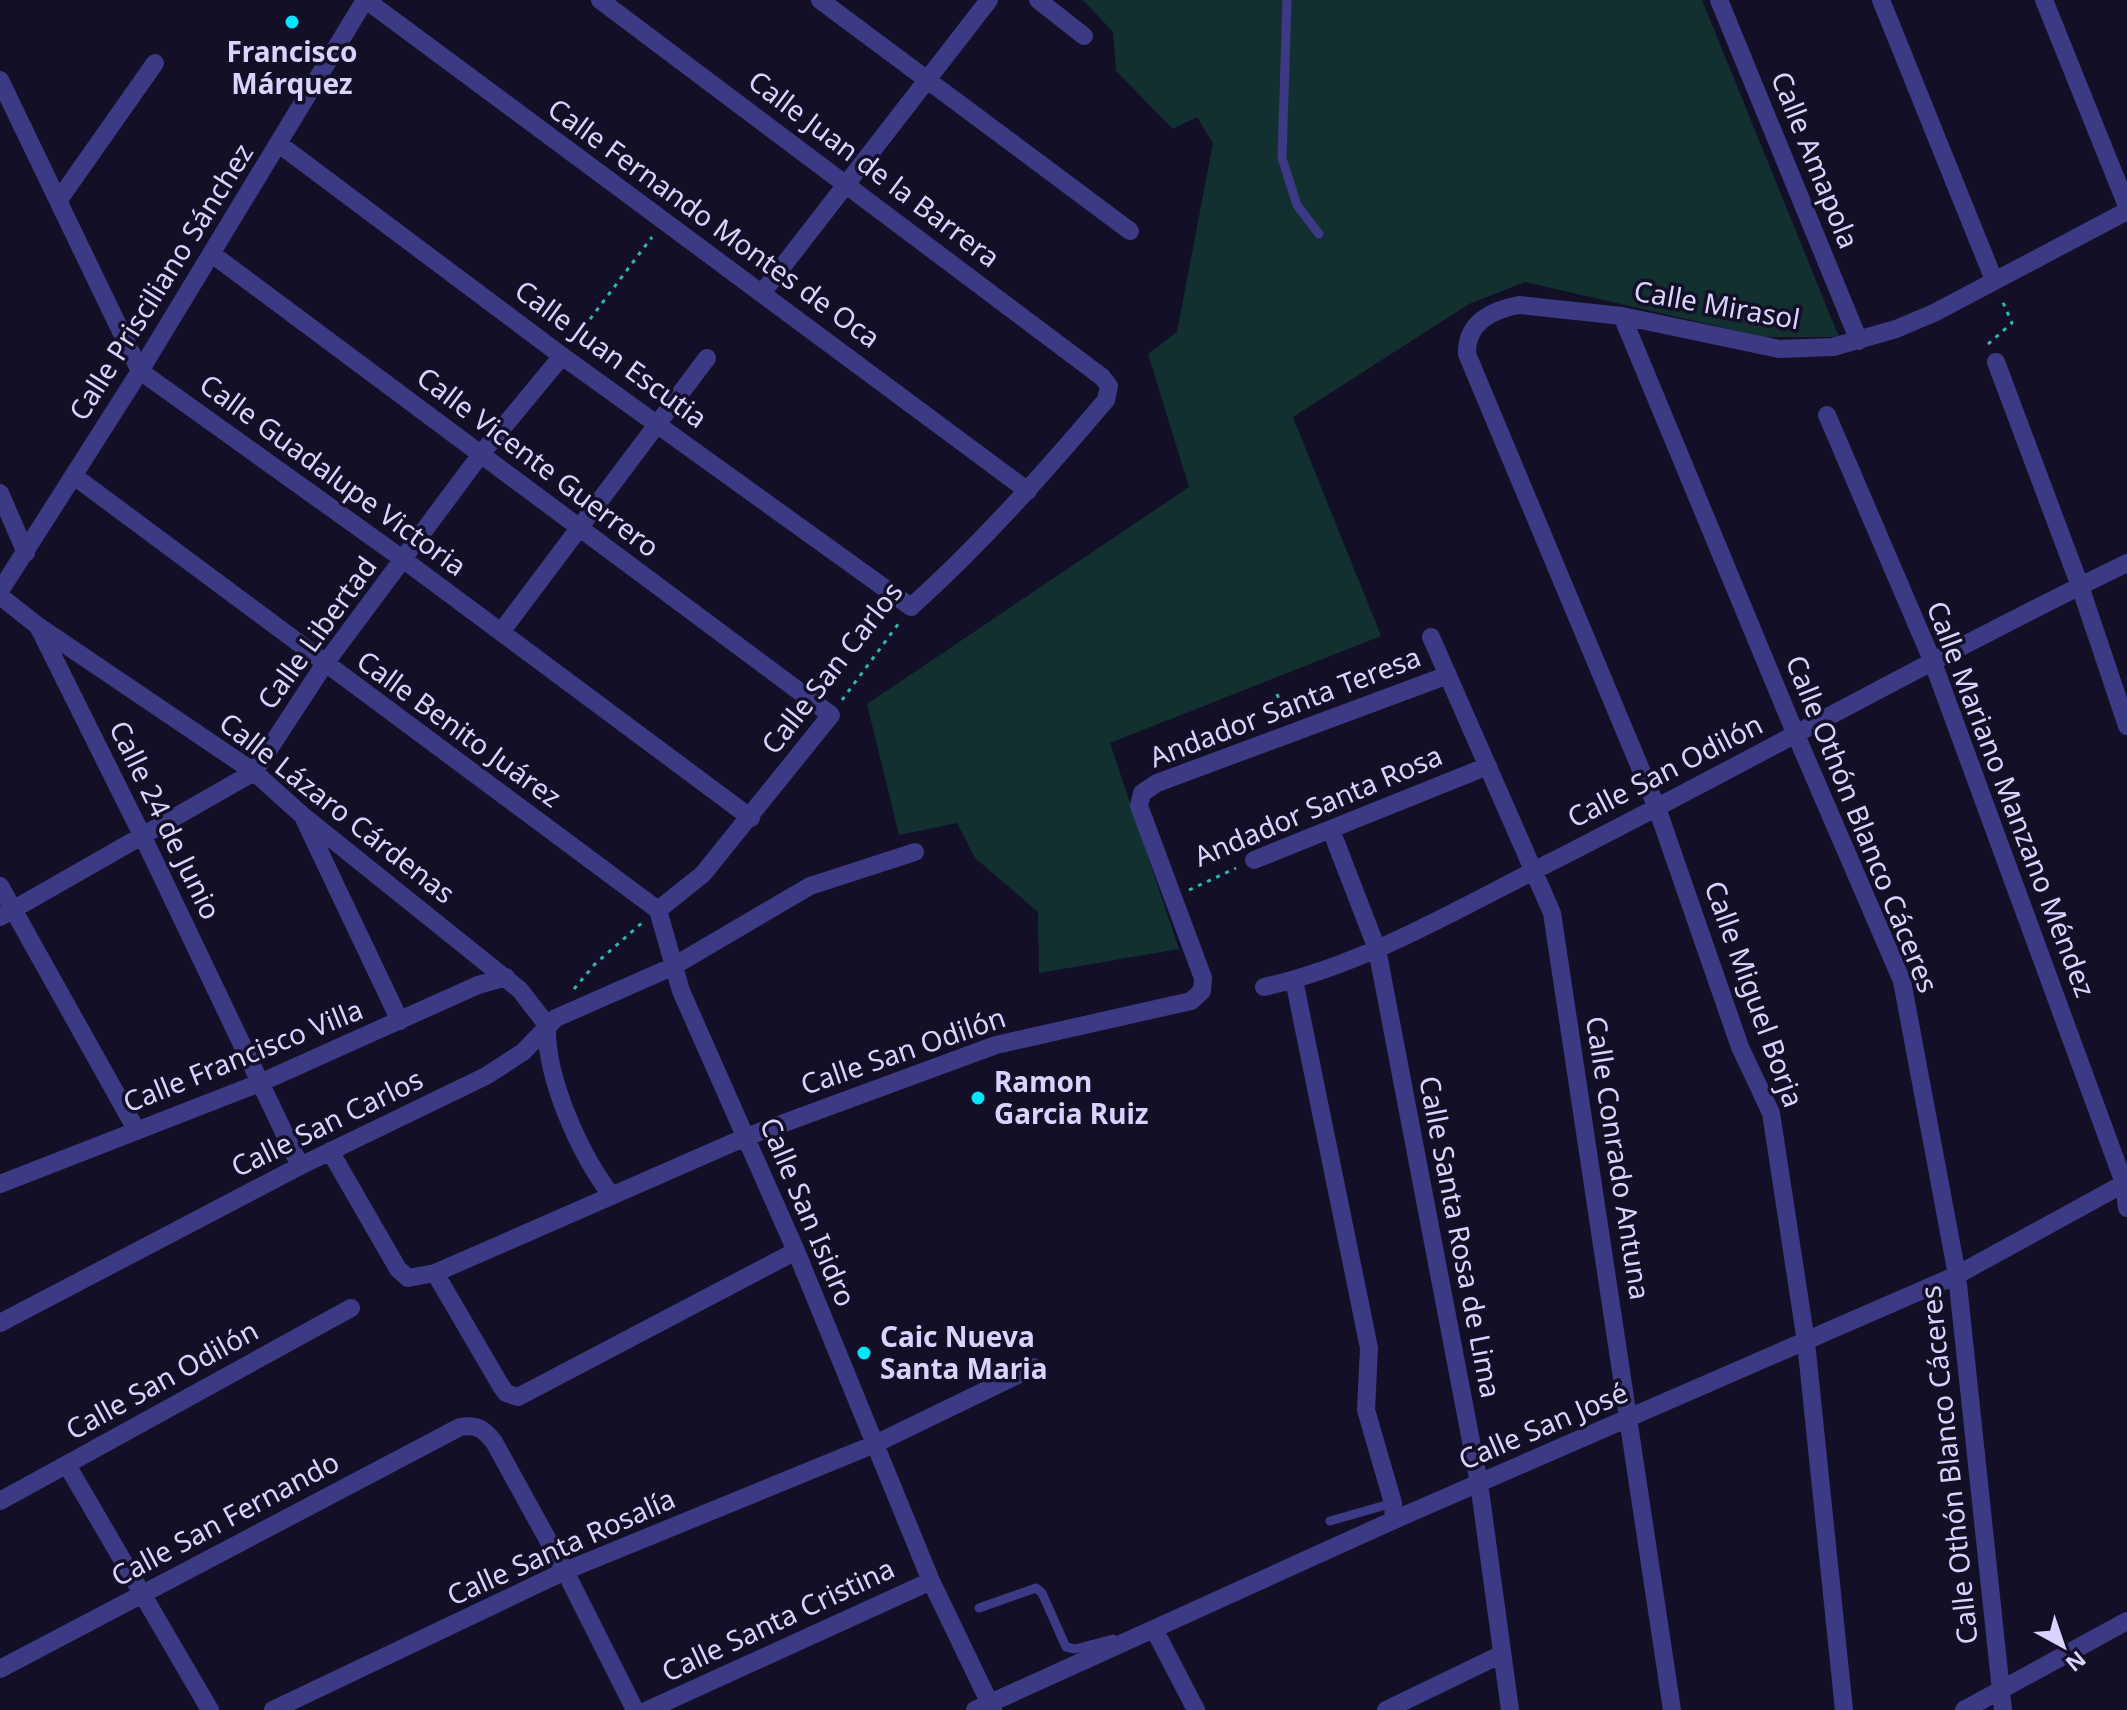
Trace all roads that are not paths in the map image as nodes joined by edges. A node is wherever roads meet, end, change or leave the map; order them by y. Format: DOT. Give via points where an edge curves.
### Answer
graph roads {
  1 [pos="365,0"];
  2 [pos="600,0"];
  3 [pos="820,0"];
  4 [pos="989,0"];
  5 [pos="1038,0"];
  6 [pos="1287,0"];
  7 [pos="1719,0"];
  8 [pos="1881,0"];
  9 [pos="2044,0"];
  10 [pos="1084,36"];
  11 [pos="155,63"];
  12 [pos="927,79"];
  13 [pos="0,80"];
  14 [pos="279,144"];
  15 [pos="849,183"];
  16 [pos="58,201"];
  17 [pos="2127,208"];
  18 [pos="1130,231"];
  19 [pos="1319,234"];
  20 [pos="212,254"];
  21 [pos="1994,280"];
  22 [pos="762,293"];
  23 [pos="1622,316"];
  24 [pos="1469,335"];
  25 [pos="1859,341"];
  26 [pos="562,356"];
  27 [pos="707,358"];
  28 [pos="1996,362"];
  29 [pos="140,371"];
  30 [pos="1109,386"];
  31 [pos="1827,415"];
  32 [pos="658,422"];
  33 [pos="481,454"];
  34 [pos="74,476"];
  35 [pos="1028,491"];
  36 [pos="0,493"];
  37 [pos="579,527"];
  38 [pos="26,553"];
  39 [pos="404,560"];
  40 [pos="2127,563"];
  41 [pos="2080,586"];
  42 [pos="0,594"];
  43 [pos="911,607"];
  44 [pos="38,626"];
  45 [pos="501,632"];
  46 [pos="1431,637"];
  47 [pos="1932,660"];
  48 [pos="324,665"];
  49 [pos="1448,675"];
  50 [pos="831,715"];
  51 [pos="2127,726"];
  52 [pos="1796,735"];
  53 [pos="1488,766"];
  54 [pos="254,772"];
  55 [pos="1657,808"];
  56 [pos="302,815"];
  57 [pos="751,818"];
  58 [pos="1331,830"];
  59 [pos="143,837"];
  60 [pos="915,852"];
  61 [pos="1254,860"];
  62 [pos="1534,870"];
  63 [pos="0,886"];
  64 [pos="6,913"];
  65 [pos="660,915"];
  66 [pos="1377,949"];
  67 [pos="672,967"];
  68 [pos="506,977"];
  69 [pos="1294,980"];
  70 [pos="1264,987"];
  71 [pos="1202,991"];
  72 [pos="400,1021"];
  73 [pos="552,1022"];
  74 [pos="262,1082"];
  75 [pos="137,1131"];
  76 [pos="746,1137"];
  77 [pos="330,1151"];
  78 [pos="300,1166"];
  79 [pos="2126,1182"];
  80 [pos="0,1184"];
  81 [pos="612,1196"];
  82 [pos="2127,1208"];
  83 [pos="796,1251"];
  84 [pos="435,1273"];
  85 [pos="1957,1275"];
  86 [pos="351,1308"];
  87 [pos="0,1323"];
  88 [pos="1806,1342"];
  89 [pos="1034,1367"];
  90 [pos="1629,1420"];
  91 [pos="875,1444"];
  92 [pos="67,1465"];
  93 [pos="1479,1483"];
  94 [pos="0,1501"];
  95 [pos="1394,1511"];
  96 [pos="1330,1521"];
  97 [pos="565,1571"];
  98 [pos="931,1581"];
  99 [pos="142,1595"];
  100 [pos="979,1608"];
  101 [pos="2127,1621"];
  102 [pos="1154,1629"];
  103 [pos="1502,1654"];
  104 [pos="0,1669"];
  105 [pos="2002,1691"];
  106 [pos="986,1708"];
  107 [pos="210,1710"];
  108 [pos="273,1710"];
  109 [pos="635,1710"];
  110 [pos="648,1710"];
  111 [pos="1196,1710"];
  112 [pos="1386,1710"];
  113 [pos="1510,1710"];
  114 [pos="1672,1710"];
  115 [pos="1844,1710"];
  116 [pos="1964,1710"];
  117 [pos="2003,1710"];
  1 -- 14 [label="street, Calle Prisciliano Sánchez"];
  1 -- 22 [label="street, Calle Fernando Montes de Oca"];
  2 -- 15 [label="street, Calle Juan de la Barrera"];
  3 -- 12 [label="street"];
  4 -- 12 [label="street"];
  5 -- 10 [label="street"];
  6 -- 19 [label="lane" via="1282,158 1297,205"];
  7 -- 25 [label="street, Calle Amapola"];
  8 -- 21 [label="street"];
  9 -- 17 [label="street"];
  11 -- 16 [label="street"];
  12 -- 15 [label="street"];
  12 -- 18 [label="street"];
  13 -- 16 [label="street, Calle Guadalupe Victoria"];
  14 -- 20 [label="street, Calle Prisciliano Sánchez"];
  14 -- 26 [label="street, Calle Juan Escutia"];
  15 -- 22 [label="street"];
  15 -- 30 [label="street, Calle Juan de la Barrera"];
  16 -- 29 [label="street, Calle Guadalupe Victoria"];
  17 -- 21 [label="street, Calle Mirasol"];
  20 -- 29 [label="street, Calle Prisciliano Sánchez"];
  20 -- 33 [label="street, Calle Vicente Guerrero"];
  21 -- 25 [label="street, Calle Mirasol" via="1934,313"];
  22 -- 35 [label="street, Calle Fernando Montes de Oca"];
  23 -- 24 [label="street, Calle Mirasol" via="1519,305 1481,320"];
  23 -- 25 [label="street, Calle Mirasol" via="1779,349"];
  23 -- 52 [label="street, Calle Othón Blanco Cáceres"];
  24 -- 55 [label="street, Calle Miguel Borja" via="1467,354"];
  26 -- 32 [label="street, Calle Juan Escutia"];
  26 -- 33 [label="street, Calle Libertad"];
  27 -- 32 [label="street"];
  28 -- 41 [label="street"];
  29 -- 34 [label="street, Calle Prisciliano Sánchez"];
  29 -- 39 [label="street, Calle Guadalupe Victoria"];
  30 -- 35 [label="street, Calle San Carlos" via="1106,400"];
  31 -- 47 [label="street, Calle Mariano Manzano Méndez"];
  32 -- 37 [label="street"];
  32 -- 43 [label="street, Calle Juan Escutia"];
  33 -- 37 [label="street, Calle Vicente Guerrero"];
  33 -- 39 [label="street, Calle Libertad"];
  34 -- 38 [label="street, Calle Prisciliano Sánchez"];
  34 -- 48 [label="street, Calle Benito Juárez"];
  35 -- 43 [label="street, Calle San Carlos"];
  36 -- 38 [label="street"];
  37 -- 45 [label="street"];
  37 -- 50 [label="street, Calle Vicente Guerrero"];
  38 -- 42 [label="street, Calle Prisciliano Sánchez"];
  39 -- 45 [label="street, Calle Guadalupe Victoria"];
  39 -- 48 [label="street, Calle Libertad"];
  40 -- 41 [label="street, Calle San Odilón"];
  41 -- 47 [label="street, Calle San Odilón"];
  41 -- 51 [label="street"];
  42 -- 44 [label="street, Calle 24 de Junio"];
  44 -- 54 [label="street, Calle Lázaro Cárdenas"];
  44 -- 59 [label="street, Calle 24 de Junio"];
  45 -- 57 [label="street, Calle Guadalupe Victoria"];
  46 -- 49 [label="street, Calle Conrado Antuna"];
  47 -- 52 [label="street, Calle San Odilón"];
  47 -- 79 [label="street, Calle Mariano Manzano Méndez"];
  48 -- 54 [label="street, Calle Libertad"];
  48 -- 65 [label="street, Calle Benito Juárez"];
  49 -- 53 [label="street, Calle Conrado Antuna"];
  49 -- 71 [label="street, Andador Santa Teresa" via="1142,793 1139,806 1203,978"];
  50 -- 57 [label="street, Calle San Carlos"];
  52 -- 55 [label="street, Calle San Odilón"];
  52 -- 85 [label="street, Calle Othón Blanco Cáceres" via="1902,981"];
  53 -- 58 [label="street, Andador Santa Rosa"];
  53 -- 62 [label="street, Calle Conrado Antuna"];
  54 -- 56 [label="street, Calle Lázaro Cárdenas"];
  54 -- 59 [label="street, Calle Libertad"];
  55 -- 62 [label="street, Calle San Odilón"];
  55 -- 88 [label="street, Calle Miguel Borja" via="1740,1047 1771,1113"];
  56 -- 68 [label="street, Calle Lázaro Cárdenas"];
  56 -- 72 [label="street"];
  57 -- 65 [label="street, Calle San Carlos"];
  58 -- 61 [label="street, Andador Santa Rosa"];
  58 -- 66 [label="street, Calle Santa Rosa de Lima"];
  59 -- 64 [label="street, Calle Libertad"];
  59 -- 74 [label="street, Calle 24 de Junio"];
  60 -- 67 [label="street, Calle San Carlos" via="810,886"];
  62 -- 66 [label="street, Calle San Odilón"];
  62 -- 90 [label="street, Calle Conrado Antuna" via="1552,913"];
  63 -- 64 [label="street"];
  64 -- 75 [label="street"];
  65 -- 67 [label="street, Calle San Isidro"];
  66 -- 69 [label="street, Calle San Odilón"];
  66 -- 93 [label="street, Calle Santa Rosa de Lima"];
  67 -- 73 [label="street, Calle San Carlos"];
  67 -- 76 [label="street, Calle San Isidro"];
  68 -- 72 [label="street, Calle Francisco Villa"];
  68 -- 73 [label="street, Calle Lázaro Cárdenas"];
  69 -- 70 [label="street, Calle San Odilón"];
  69 -- 95 [label="street" via="1369,1348 1366,1410"];
  71 -- 76 [label="street, Calle San Odilón" via="1191,1001 996,1045"];
  72 -- 74 [label="street, Calle Francisco Villa"];
  73 -- 77 [label="street, Calle San Carlos" via="511,1062"];
  73 -- 81 [label="street" via="546,1046 554,1075 590,1168"];
  74 -- 75 [label="street, Calle Francisco Villa"];
  74 -- 78 [label="street, Calle 24 de Junio"];
  75 -- 80 [label="street, Calle Francisco Villa"];
  76 -- 81 [label="street, Calle San Odilón"];
  76 -- 83 [label="street, Calle San Isidro"];
  77 -- 78 [label="street, Calle San Carlos"];
  77 -- 84 [label="street, Calle San Odilón" via="398,1269 408,1278"];
  78 -- 87 [label="street, Calle San Carlos"];
  79 -- 82 [label="street, Calle Mariano Manzano Méndez"];
  79 -- 85 [label="street, Calle San José"];
  81 -- 84 [label="street, Calle San Odilón"];
  83 -- 84 [label="street" via="525,1395 513,1396 501,1386"];
  83 -- 91 [label="street, Calle San Isidro"];
  85 -- 88 [label="street, Calle San José"];
  85 -- 105 [label="street, Calle Othón Blanco Cáceres"];
  86 -- 92 [label="street, Calle San Odilón"];
  88 -- 90 [label="street, Calle San José"];
  88 -- 115 [label="street, Calle Miguel Borja"];
  89 -- 91 [label="street, Calle Santa Rosalía"];
  90 -- 93 [label="street, Calle San José"];
  90 -- 114 [label="street, Calle Conrado Antuna"];
  91 -- 97 [label="street, Calle Santa Rosalía"];
  91 -- 98 [label="street, Calle San Isidro"];
  92 -- 94 [label="street, Calle San Odilón"];
  92 -- 99 [label="street"];
  93 -- 95 [label="street, Calle San José"];
  93 -- 103 [label="street, Calle Santa Rosa de Lima"];
  95 -- 96 [label="lane"];
  95 -- 102 [label="street, Calle San José"];
  97 -- 99 [label="street, Calle San Fernando" via="494,1442 479,1427 460,1427"];
  97 -- 108 [label="street, Calle Santa Rosalía"];
  97 -- 109 [label="street"];
  98 -- 106 [label="street, Calle San Isidro"];
  98 -- 110 [label="street, Calle Santa Cristina"];
  99 -- 104 [label="street, Calle San Fernando"];
  99 -- 107 [label="street"];
  100 -- 102 [label="lane" via="1040,1590 1062,1643 1071,1649"];
  101 -- 105 [label="street"];
  102 -- 106 [label="street, Calle San José"];
  102 -- 111 [label="street"];
  103 -- 112 [label="street"];
  103 -- 113 [label="street, Calle Santa Rosa de Lima"];
  105 -- 116 [label="street"];
  105 -- 117 [label="street, Calle Othón Blanco Cáceres"];
}
